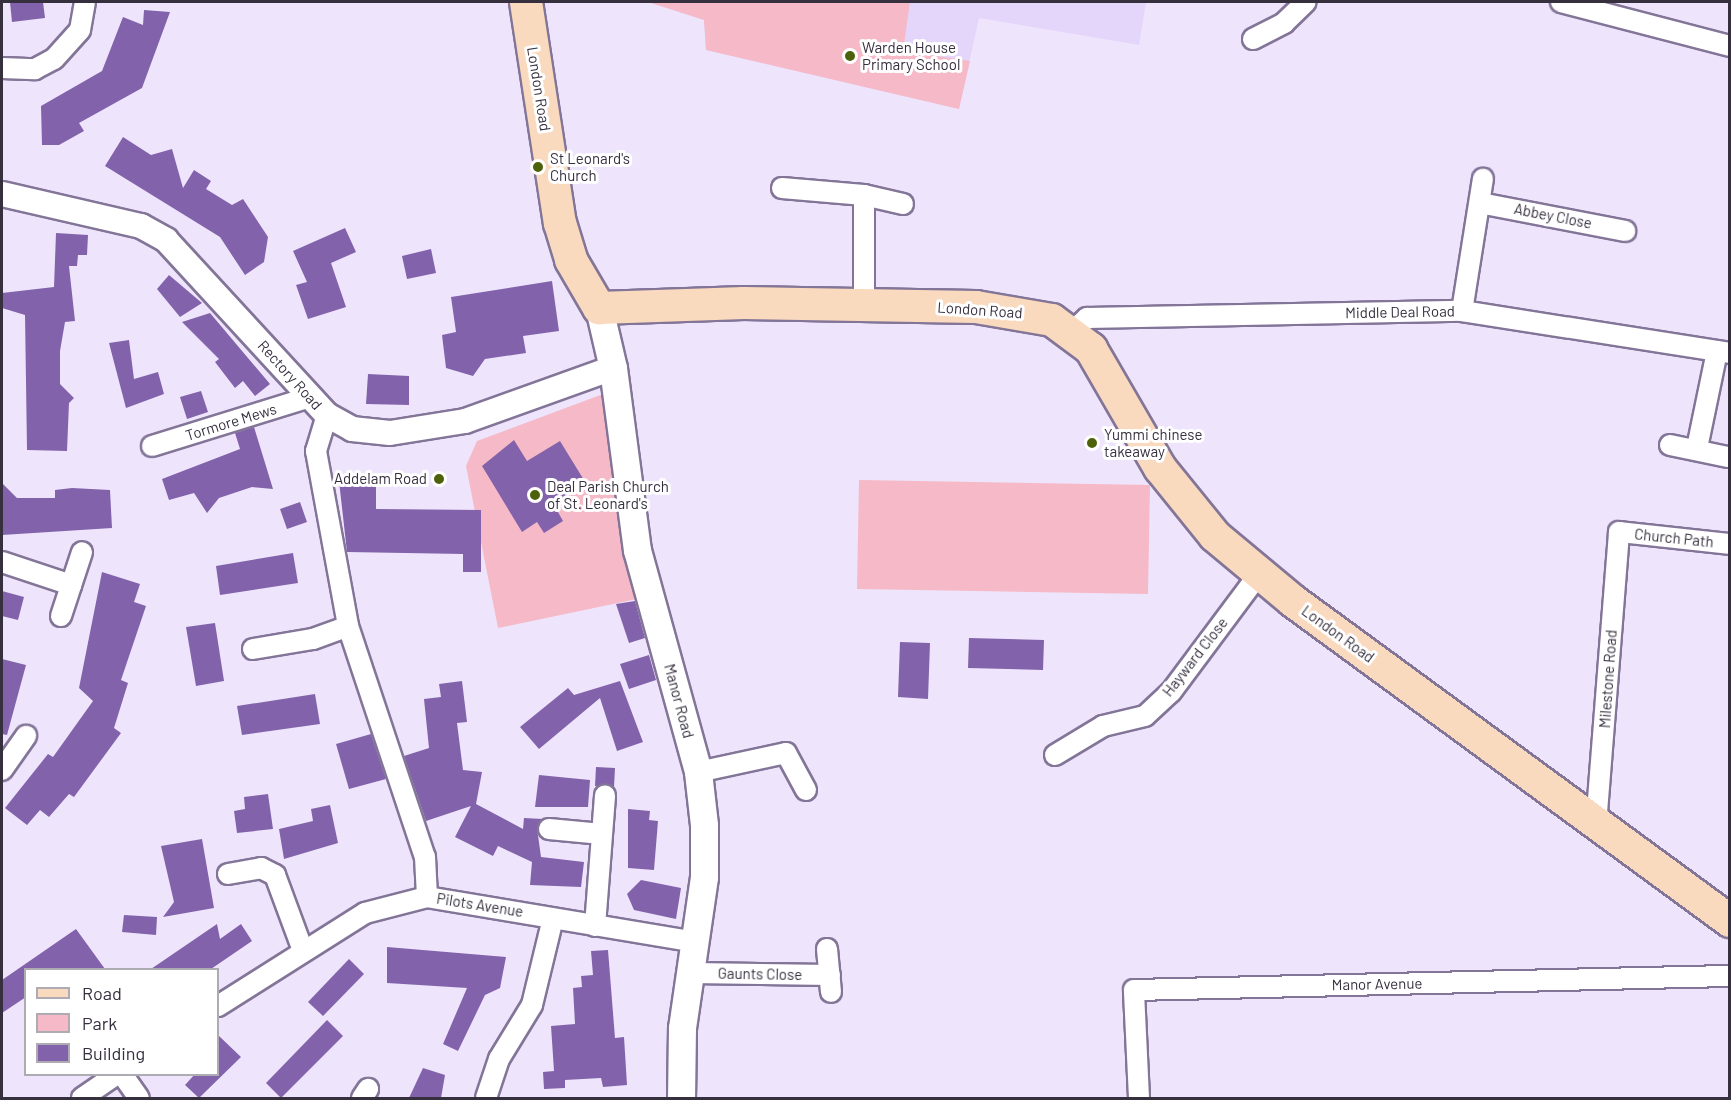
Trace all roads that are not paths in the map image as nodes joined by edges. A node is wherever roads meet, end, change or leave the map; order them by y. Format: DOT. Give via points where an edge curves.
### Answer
graph roads {
  1 [pos="85,2"];
  2 [pos="526,2"];
  3 [pos="1306,2"];
  4 [pos="1561,2"];
  5 [pos="1253,39"];
  6 [pos="1730,46"];
  7 [pos="2,68"];
  8 [pos="1483,179"];
  9 [pos="782,188"];
  10 [pos="2,194"];
  11 [pos="864,195"];
  12 [pos="1480,203"];
  13 [pos="903,204"];
  14 [pos="1625,231"];
  15 [pos="864,306"];
  16 [pos="599,308"];
  17 [pos="1462,310"];
  18 [pos="1072,333"];
  19 [pos="1723,352"];
  20 [pos="613,368"];
  21 [pos="310,397"];
  22 [pos="327,416"];
  23 [pos="1670,445"];
  24 [pos="152,446"];
  25 [pos="1697,448"];
  26 [pos="1728,457"];
  27 [pos="1619,532"];
  28 [pos="1730,544"];
  29 [pos="82,552"];
  30 [pos="2,562"];
  31 [pos="1259,574"];
  32 [pos="71,585"];
  33 [pos="61,616"];
  34 [pos="348,626"];
  35 [pos="253,649"];
  36 [pos="26,735"];
  37 [pos="1054,755"];
  38 [pos="4,763"];
  39 [pos="698,772"];
  40 [pos="806,790"];
  41 [pos="605,795"];
  42 [pos="1596,825"];
  43 [pos="549,829"];
  44 [pos="602,834"];
  45 [pos="228,874"];
  46 [pos="427,897"];
  47 [pos="553,918"];
  48 [pos="1730,921"];
  49 [pos="595,926"];
  50 [pos="697,942"];
  51 [pos="302,948"];
  52 [pos="827,949"];
  53 [pos="690,973"];
  54 [pos="1730,976"];
  55 [pos="219,1005"];
  56 [pos="114,1076"];
  57 [pos="123,1076"];
  58 [pos="82,1098"];
  59 [pos="139,1098"];
  60 [pos="486,1098"];
  61 [pos="681,1098"];
  62 [pos="1139,1098"];
  1 -- 7 [label="street" via="80,30 54,59 35,69"];
  2 -- 16 [label="main road, London Road" via="560,223 571,260"];
  3 -- 5 [label="street" via="1284,24"];
  4 -- 6 [label="street"];
  8 -- 12 [label="street"];
  9 -- 11 [label="street"];
  10 -- 21 [label="street, Rectory Road" via="141,226 165,240"];
  11 -- 13 [label="street"];
  11 -- 15 [label="street"];
  12 -- 14 [label="street, Abbey Close"];
  12 -- 17 [label="street"];
  15 -- 16 [label="main road, London Road" via="744,303"];
  15 -- 18 [label="main road, London Road" via="1016,310"];
  16 -- 20 [label="main road, Manor Road"];
  17 -- 18 [label="street, Middle Deal Road" via="1087,318"];
  17 -- 19 [label="street, Middle Deal Road"];
  18 -- 31 [label="main road, London Road" via="1091,349 1161,468 1215,536"];
  19 -- 25 [label="street"];
  20 -- 22 [label="street, Rectory Road" via="556,393 430,428 352,429"];
  20 -- 39 [label="main road, Manor Road" via="637,550"];
  21 -- 22 [label="street, Rectory Road"];
  21 -- 24 [label="street, Tormore Mews"];
  22 -- 34 [label="street" via="316,451"];
  23 -- 25 [label="street"];
  25 -- 26 [label="street"];
  27 -- 28 [label="street, Church Path"];
  27 -- 42 [label="street, Milestone Road"];
  29 -- 32 [label="street"];
  30 -- 32 [label="street"];
  31 -- 37 [label="street, Hayward Close" via="1171,692 1145,716 1103,726"];
  31 -- 42 [label="main road, London Road"];
  32 -- 33 [label="street"];
  34 -- 35 [label="street" via="313,639"];
  34 -- 46 [label="street" via="424,856"];
  36 -- 38 [label="street"];
  39 -- 40 [label="street" via="785,745"];
  39 -- 50 [label="main road, Manor Road" via="704,877"];
  41 -- 44 [label="street"];
  42 -- 48 [label="main road, London Road"];
  43 -- 44 [label="street"];
  44 -- 49 [label="street"];
  45 -- 51 [label="street" via="261,868 275,875"];
  46 -- 47 [label="street, Pilots Avenue"];
  46 -- 51 [label="street, Pilots Avenue" via="365,913"];
  47 -- 49 [label="street, Pilots Avenue"];
  47 -- 60 [label="street" via="532,1005 499,1059"];
  49 -- 50 [label="street, Pilots Avenue"];
  50 -- 53 [label="main road, Manor Road"];
  51 -- 55 [label="street, Pilots Avenue"];
  52 -- 53 [label="street, Gaunts Close" via="830,984"];
  53 -- 61 [label="main road, Manor Road" via="682,1028"];
  54 -- 62 [label="street, Manor Avenue" via="1134,990"];
  56 -- 58 [label="street"];
  57 -- 59 [label="street"];
}
